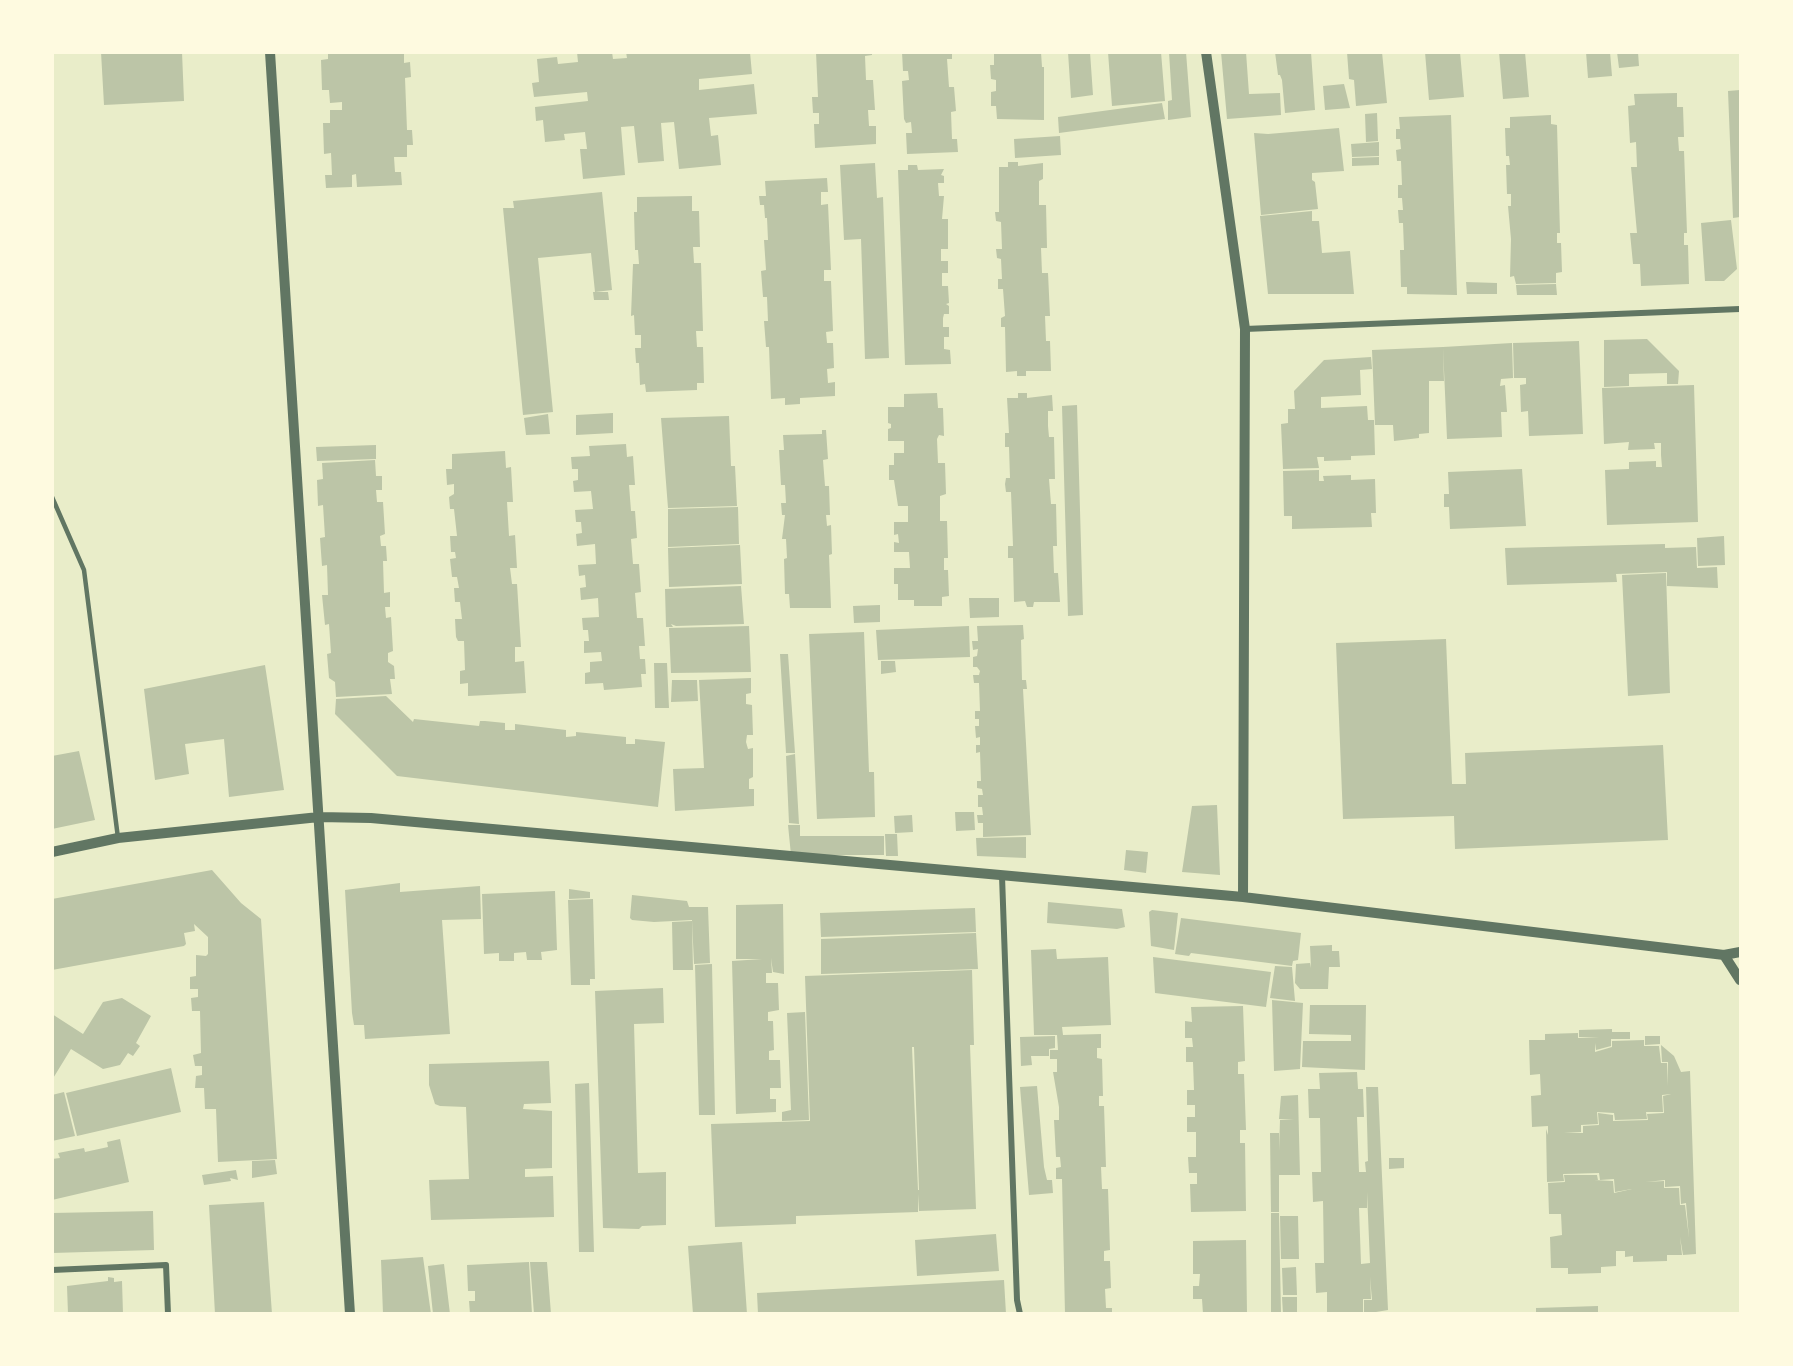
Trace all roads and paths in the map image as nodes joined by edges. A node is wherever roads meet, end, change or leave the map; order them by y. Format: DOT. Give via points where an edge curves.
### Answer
graph roads {
  1 [pos="270,52"];
  2 [pos="1206,52"];
  3 [pos="1740,309"];
  4 [pos="1245,329"];
  5 [pos="52,497"];
  6 [pos="319,817"];
  7 [pos="118,838"];
  8 [pos="52,852"];
  9 [pos="1002,876"];
  10 [pos="1243,897"];
  11 [pos="1740,952"];
  12 [pos="1724,955"];
  13 [pos="1740,980"];
  14 [pos="52,1270"];
  15 [pos="168,1314"];
  16 [pos="350,1314"];
  17 [pos="1020,1314"];
  1 -- 6 [label="street"];
  2 -- 4 [label="street"];
  3 -- 4 [label="street"];
  4 -- 10 [label="street"];
  5 -- 7 [label="lane" via="84,570"];
  6 -- 7 [label="street"];
  6 -- 9 [label="street" via="371,818"];
  6 -- 16 [label="street"];
  7 -- 8 [label="street"];
  9 -- 10 [label="street"];
  9 -- 17 [label="street"];
  10 -- 12 [label="street"];
  11 -- 12 [label="street"];
  12 -- 13 [label="street"];
  14 -- 15 [label="street" via="166,1265"];
}
